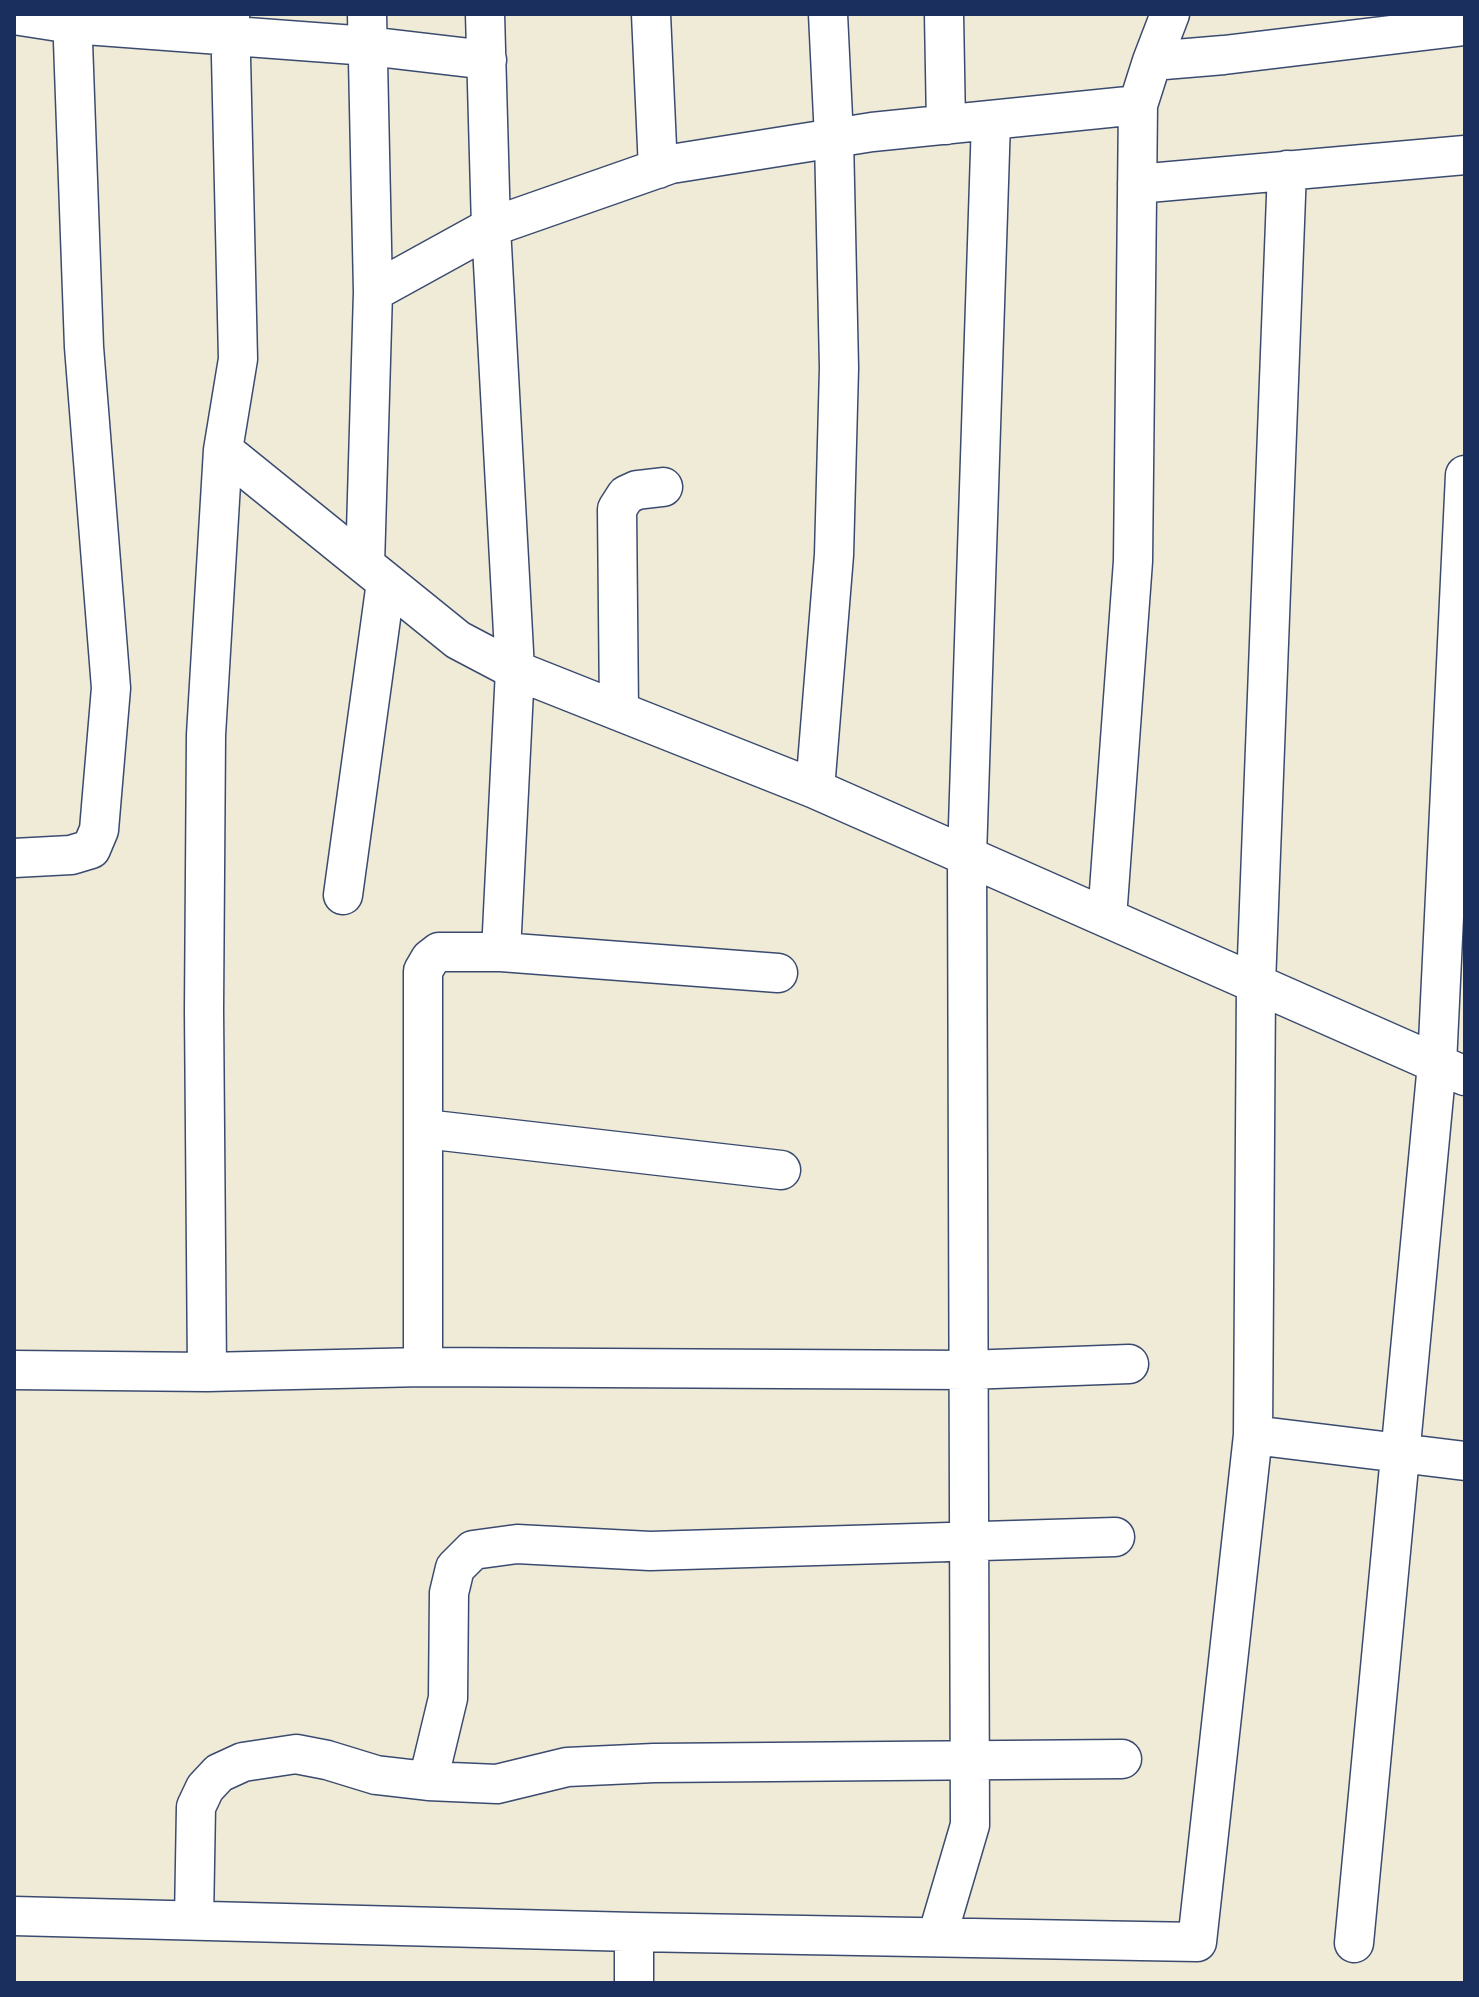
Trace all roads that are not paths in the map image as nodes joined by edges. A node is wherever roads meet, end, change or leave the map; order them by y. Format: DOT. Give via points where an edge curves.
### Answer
graph roads {
  1 [pos="485,14"];
  2 [pos="651,14"];
  3 [pos="828,14"];
  4 [pos="944,14"];
  5 [pos="1170,14"];
  6 [pos="14,15"];
  7 [pos="72,19"];
  8 [pos="231,26"];
  9 [pos="1465,26"];
  10 [pos="368,30"];
  11 [pos="487,60"];
  12 [pos="1152,61"];
  13 [pos="1138,105"];
  14 [pos="991,121"];
  15 [pos="946,125"];
  16 [pos="834,138"];
  17 [pos="1465,155"];
  18 [pos="658,169"];
  19 [pos="1287,170"];
  20 [pos="1137,184"];
  21 [pos="491,227"];
  22 [pos="373,292"];
  23 [pos="223,450"];
  24 [pos="1465,475"];
  25 [pos="663,487"];
  26 [pos="375,574"];
  27 [pos="515,670"];
  28 [pos="619,711"];
  29 [pos="815,789"];
  30 [pos="967,856"];
  31 [pos="14,858"];
  32 [pos="343,895"];
  33 [pos="1107,918"];
  34 [pos="501,952"];
  35 [pos="778,973"];
  36 [pos="1256,984"];
  37 [pos="1451,1070"];
  38 [pos="425,1129"];
  39 [pos="781,1170"];
  40 [pos="1129,1364"];
  41 [pos="423,1367"];
  42 [pos="14,1370"];
  43 [pos="967,1370"];
  44 [pos="207,1372"];
  45 [pos="1253,1435"];
  46 [pos="1401,1453"];
  47 [pos="1465,1461"];
  48 [pos="1115,1537"];
  49 [pos="969,1540"];
  50 [pos="1122,1759"];
  51 [pos="970,1761"];
  52 [pos="428,1781"];
  53 [pos="14,1916"];
  54 [pos="194,1920"];
  55 [pos="634,1932"];
  56 [pos="937,1937"];
  57 [pos="1354,1943"];
  58 [pos="634,1983"];
  1 -- 11 [label="street"];
  2 -- 18 [label="street"];
  3 -- 16 [label="street"];
  4 -- 15 [label="street"];
  5 -- 12 [label="street"];
  6 -- 7 [label="street"];
  7 -- 8 [label="street"];
  7 -- 31 [label="street" via="84,347 111,688 99,830 91,849"];
  8 -- 10 [label="street"];
  8 -- 23 [label="street" via="238,359"];
  9 -- 12 [label="street"];
  10 -- 11 [label="street"];
  10 -- 22 [label="street"];
  11 -- 21 [label="street"];
  12 -- 13 [label="street"];
  13 -- 14 [label="street"];
  13 -- 20 [label="street"];
  14 -- 15 [label="street"];
  14 -- 30 [label="street"];
  15 -- 16 [label="street"];
  16 -- 18 [label="street"];
  16 -- 29 [label="street" via="839,368 834,555"];
  17 -- 19 [label="street"];
  18 -- 21 [label="street"];
  19 -- 20 [label="street"];
  19 -- 36 [label="street"];
  20 -- 33 [label="street" via="1133,561"];
  21 -- 22 [label="street"];
  21 -- 27 [label="street"];
  22 -- 26 [label="street"];
  23 -- 26 [label="street"];
  23 -- 44 [label="street" via="205,788"];
  24 -- 37 [label="street"];
  25 -- 28 [label="street" via="626,495 617,509"];
  26 -- 27 [label="street" via="458,640"];
  26 -- 32 [label="street"];
  27 -- 28 [label="street"];
  27 -- 34 [label="street"];
  28 -- 29 [label="street"];
  29 -- 30 [label="street"];
  30 -- 33 [label="street"];
  30 -- 43 [label="street"];
  33 -- 36 [label="street"];
  34 -- 35 [label="street"];
  34 -- 38 [label="street" via="439,952 423,971"];
  36 -- 37 [label="street"];
  36 -- 45 [label="street"];
  37 -- 46 [label="street"];
  38 -- 39 [label="street"];
  38 -- 41 [label="street"];
  40 -- 43 [label="street"];
  41 -- 43 [label="street"];
  41 -- 44 [label="street"];
  42 -- 44 [label="street"];
  43 -- 49 [label="street"];
  45 -- 46 [label="street"];
  45 -- 56 [label="street" via="1197,1942"];
  46 -- 47 [label="street"];
  46 -- 57 [label="street"];
  48 -- 49 [label="street"];
  49 -- 51 [label="street"];
  49 -- 52 [label="street" via="650,1551 517,1544 473,1550 455,1568 449,1593 448,1698"];
  50 -- 51 [label="street"];
  51 -- 52 [label="street" via="654,1763 567,1767 497,1784"];
  51 -- 56 [label="street" via="970,1825"];
  52 -- 54 [label="street" via="376,1775 296,1754 243,1762 219,1773 196,1807"];
  53 -- 54 [label="street"];
  54 -- 55 [label="street"];
  55 -- 56 [label="street"];
  55 -- 58 [label="street"];
}
